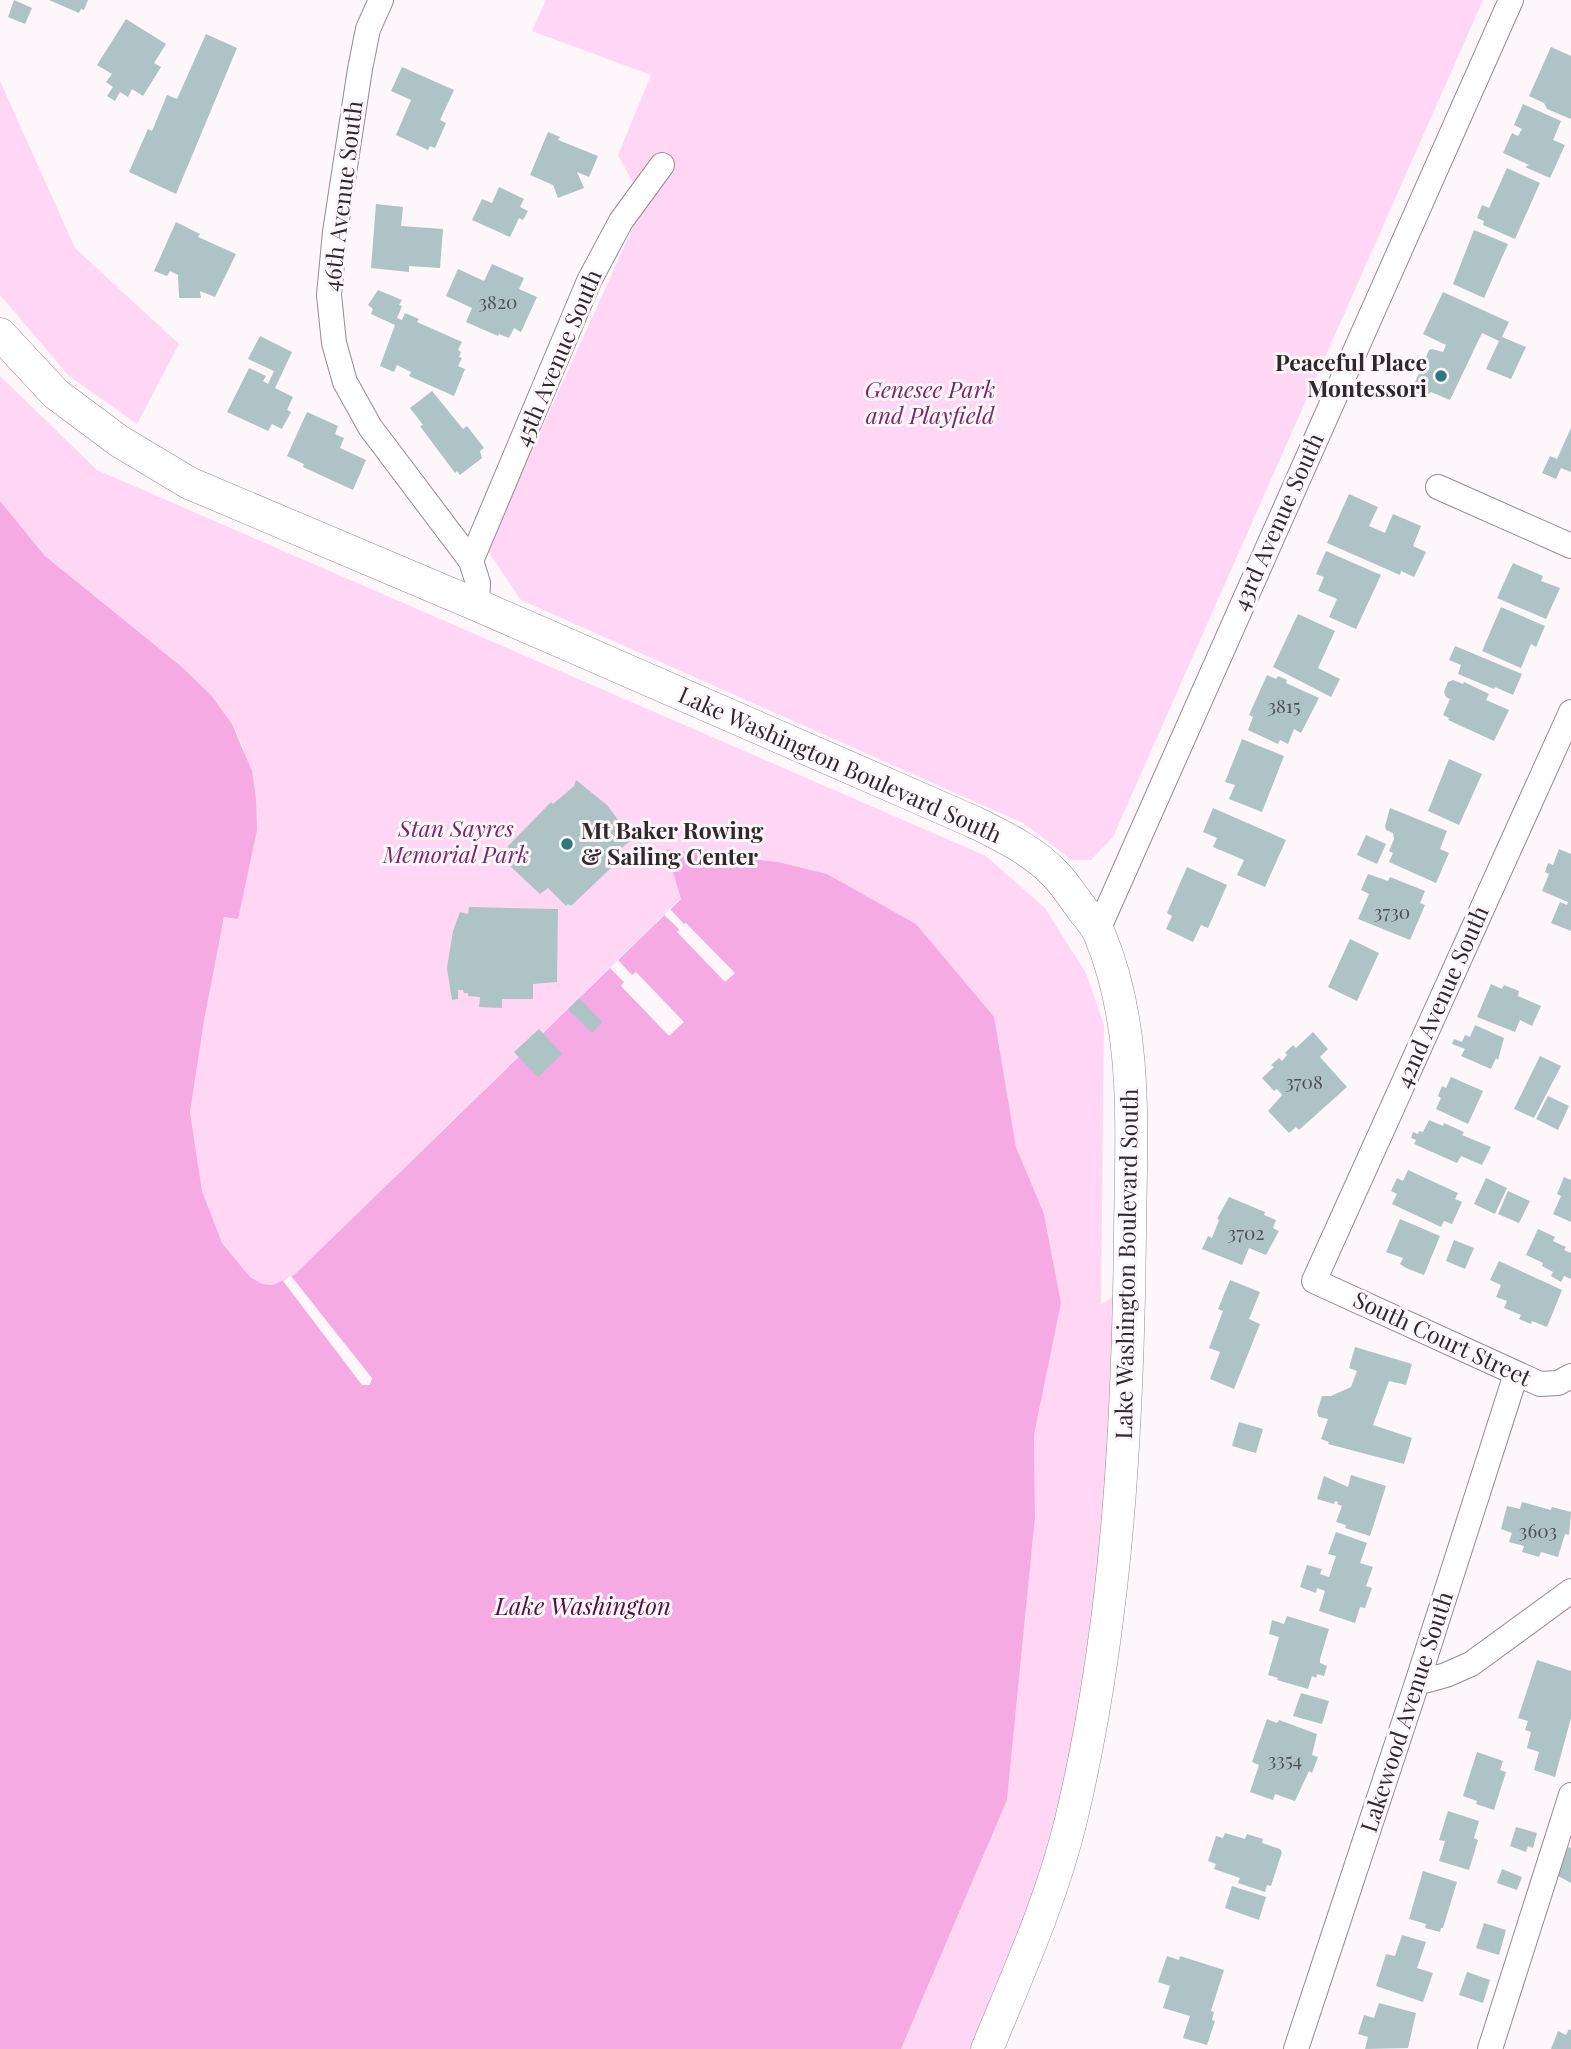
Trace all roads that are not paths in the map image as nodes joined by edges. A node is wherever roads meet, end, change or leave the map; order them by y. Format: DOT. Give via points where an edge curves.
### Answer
graph roads {
  1 [pos="381,0"];
  2 [pos="1511,0"];
  3 [pos="662,165"];
  4 [pos="0,334"];
  5 [pos="1438,487"];
  6 [pos="1571,546"];
  7 [pos="471,561"];
  8 [pos="477,606"];
  9 [pos="1571,712"];
  10 [pos="1098,930"];
  11 [pos="1314,1281"];
  12 [pos="1516,1374"];
  13 [pos="1571,1376"];
  14 [pos="1571,1591"];
  15 [pos="1417,1683"];
  16 [pos="1571,1795"];
  17 [pos="987,2049"];
  18 [pos="1296,2049"];
  19 [pos="1490,2049"];
  1 -- 7 [label="street, 46th Avenue South" via="368,29 360,69 335,232 329,295 334,343 345,382 370,427"];
  2 -- 10 [label="street, 43rd Avenue South"];
  3 -- 7 [label="street, 45th Avenue South" via="621,221 589,281"];
  4 -- 8 [label="main road, Lake Washington Boulevard South" via="56,394 119,442 189,483"];
  5 -- 6 [label="street"];
  7 -- 8 [label="street, 46th Avenue South" via="478,583"];
  8 -- 10 [label="main road, Lake Washington Boulevard South" via="1015,843 1055,873"];
  9 -- 11 [label="street, 42nd Avenue South"];
  10 -- 17 [label="main road, Lake Washington Boulevard South" via="1119,992 1130,1063 1123,1475 1110,1599 1070,1822 1038,1924"];
  11 -- 12 [label="street, South Court Street"];
  12 -- 13 [label="street, South Court Street" via="1540,1384 1558,1383"];
  12 -- 15 [label="street, Lakewood Avenue South"];
  14 -- 15 [label="street" via="1471,1664"];
  15 -- 18 [label="street, Lakewood Avenue South"];
  16 -- 19 [label="street"];
}
